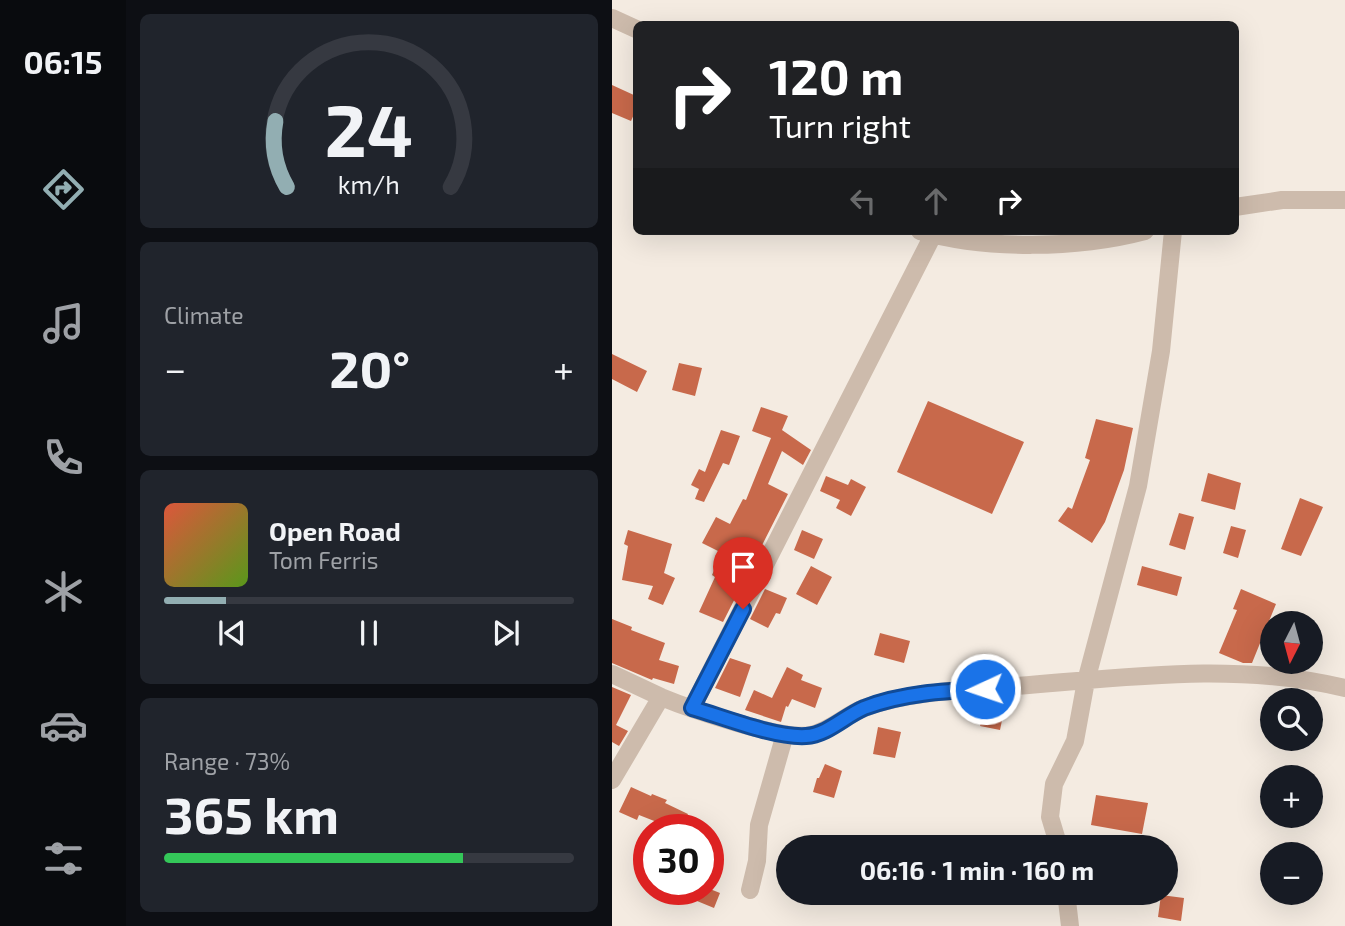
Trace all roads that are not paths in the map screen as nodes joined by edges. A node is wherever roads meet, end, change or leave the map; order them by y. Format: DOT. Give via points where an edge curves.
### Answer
graph roads {
  1 [pos="612,18"];
  2 [pos="633,28"];
  3 [pos="1345,200"];
  4 [pos="1239,206"];
  5 [pos="925,235"];
  6 [pos="942,235"];
  7 [pos="1126,235"];
  8 [pos="1173,235"];
  9 [pos="612,674"];
  10 [pos="1086,681"];
  11 [pos="1345,688"];
  12 [pos="661,697"];
  13 [pos="692,708"];
  14 [pos="785,734"];
  15 [pos="612,780"];
  16 [pos="1055,835"];
  17 [pos="750,890"];
  18 [pos="1068,905"];
  19 [pos="1070,926"];
  1 -- 2 [label="street"];
  3 -- 4 [label="street"];
  5 -- 13 [label="street"];
  6 -- 7 [label="street" via="1050,243"];
  8 -- 10 [label="street" via="1161,351 1138,486"];
  9 -- 12 [label="street"];
  10 -- 11 [label="street" via="1183,673 1278,677"];
  10 -- 14 [label="street" via="925,694 865,708 817,734"];
  10 -- 16 [label="street" via="1075,741 1054,784 1050,817"];
  12 -- 13 [label="street"];
  12 -- 15 [label="street"];
  13 -- 14 [label="street"];
  14 -- 17 [label="street" via="759,825"];
  18 -- 19 [label="street"];
}
